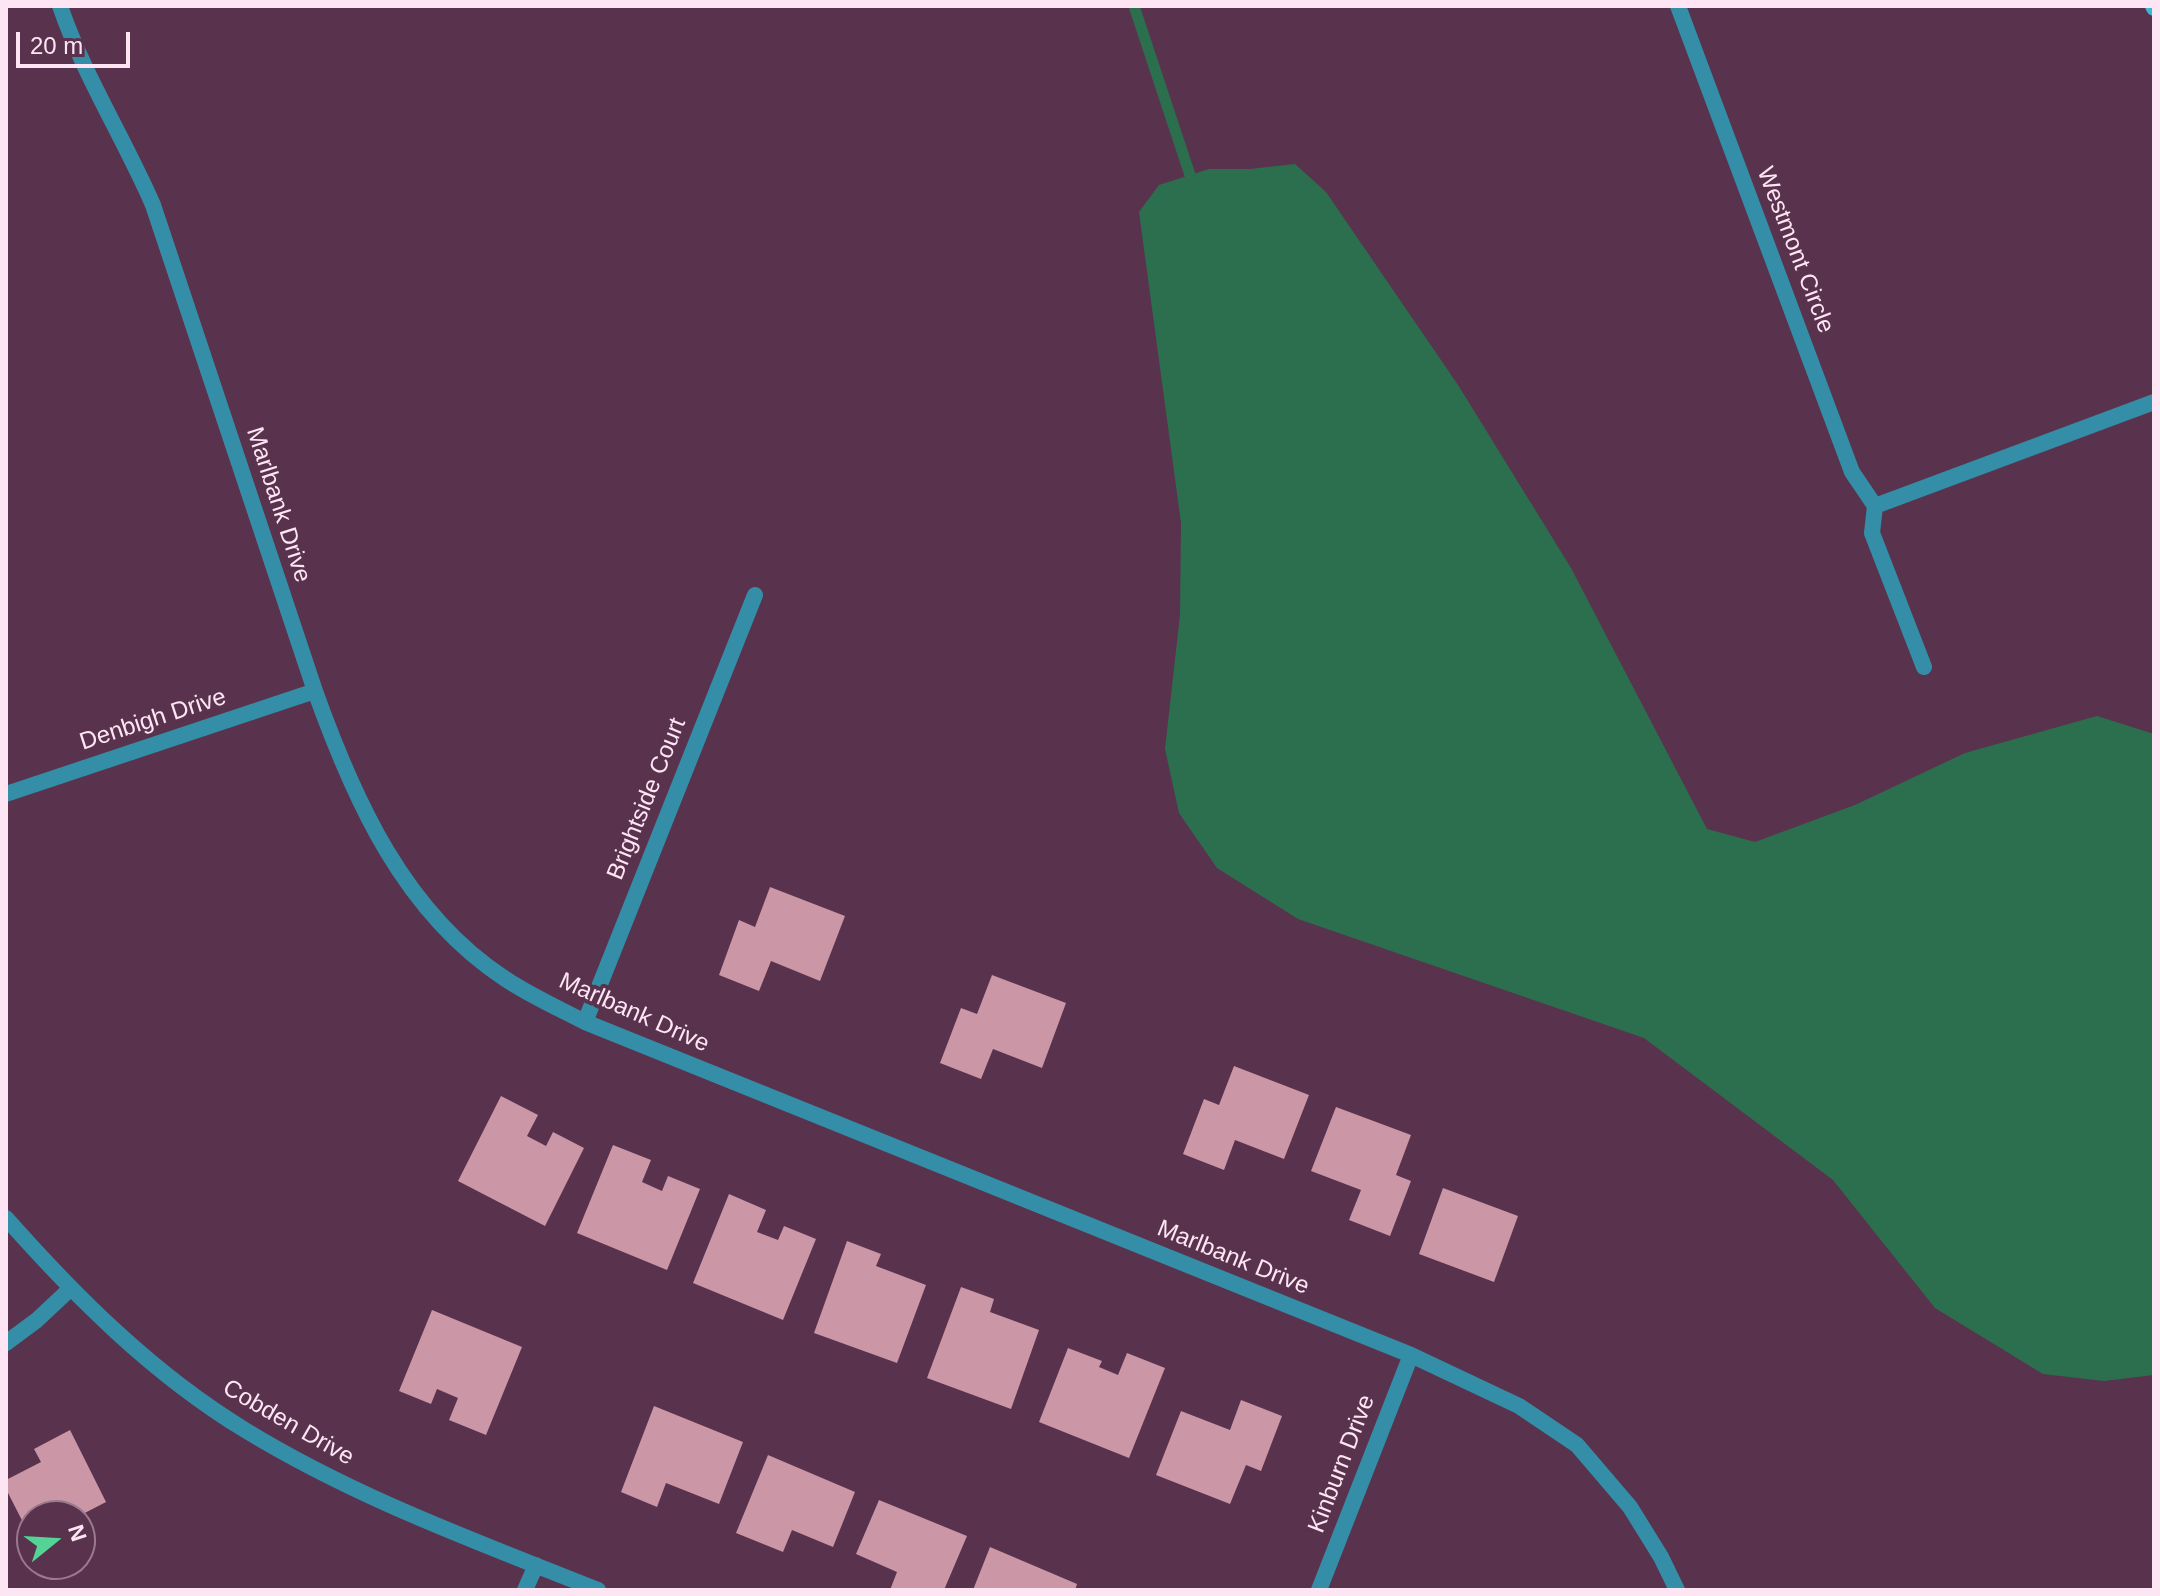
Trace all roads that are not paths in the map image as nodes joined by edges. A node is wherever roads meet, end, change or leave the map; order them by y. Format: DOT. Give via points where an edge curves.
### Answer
graph roads {
  1 [pos="60,6"];
  2 [pos="1678,6"];
  3 [pos="2154,402"];
  4 [pos="1875,506"];
  5 [pos="755,595"];
  6 [pos="1924,667"];
  7 [pos="315,691"];
  8 [pos="6,794"];
  9 [pos="585,1022"];
  10 [pos="6,1218"];
  11 [pos="70,1289"];
  12 [pos="6,1343"];
  13 [pos="1411,1355"];
  14 [pos="536,1565"];
  15 [pos="525,1590"];
  16 [pos="598,1590"];
  17 [pos="1319,1590"];
  18 [pos="1677,1590"];
  1 -- 7 [label="street, Marlbank Drive" via="86,74 153,205"];
  2 -- 4 [label="street, Westmont Circle" via="1852,472"];
  3 -- 4 [label="street"];
  4 -- 6 [label="street" via="1872,533"];
  5 -- 9 [label="street, Brightside Court"];
  7 -- 8 [label="street, Denbigh Drive"];
  7 -- 9 [label="street, Marlbank Drive" via="344,771 409,886 452,936 503,978"];
  9 -- 13 [label="street, Marlbank Drive"];
  10 -- 11 [label="street, Cobden Drive"];
  11 -- 12 [label="street"];
  11 -- 14 [label="street, Cobden Drive" via="131,1346 243,1429 395,1509"];
  13 -- 17 [label="street, Kinburn Drive"];
  13 -- 18 [label="street, Marlbank Drive" via="1519,1406 1577,1445 1630,1507"];
  14 -- 15 [label="street"];
  14 -- 16 [label="street, Cobden Drive"];
}
